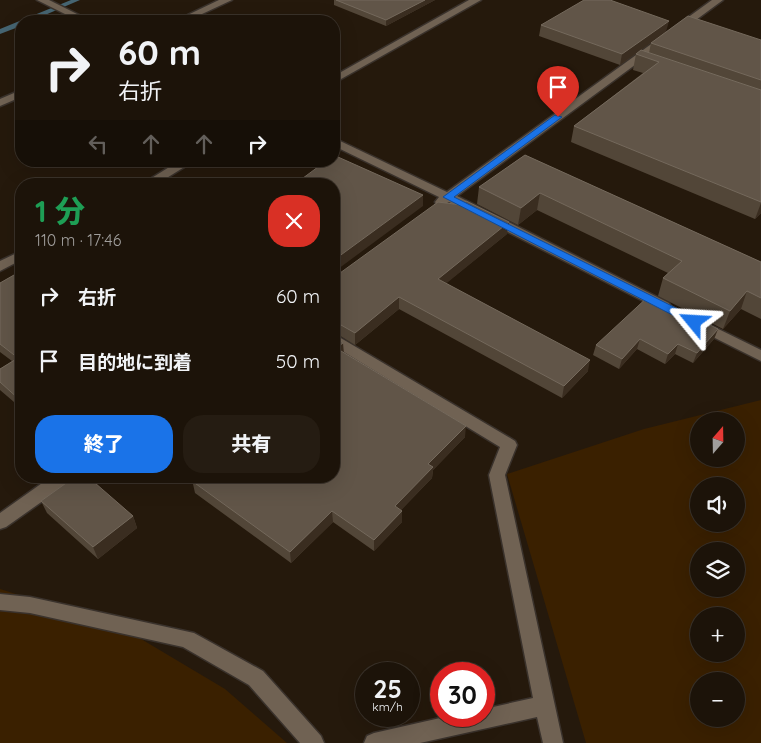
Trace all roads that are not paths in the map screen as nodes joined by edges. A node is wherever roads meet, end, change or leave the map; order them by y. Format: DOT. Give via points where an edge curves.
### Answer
graph roads {
  1 [pos="42,0"];
  2 [pos="227,0"];
  3 [pos="476,0"];
  4 [pos="718,0"];
  5 [pos="73,15"];
  6 [pos="193,15"];
  7 [pos="340,77"];
  8 [pos="15,96"];
  9 [pos="0,103"];
  10 [pos="340,145"];
  11 [pos="178,167"];
  12 [pos="158,178"];
  13 [pos="448,197"];
  14 [pos="433,208"];
  15 [pos="15,258"];
  16 [pos="0,267"];
  17 [pos="340,343"];
  18 [pos="761,356"];
  19 [pos="54,483"];
  20 [pos="0,522"];
  21 [pos="0,602"];
  22 [pos="545,705"];
  23 [pos="314,743"];
  24 [pos="374,743"];
  25 [pos="553,743"];
  1 -- 5 [label="street"];
  2 -- 6 [label="street"];
  3 -- 7 [label="street"];
  4 -- 13 [label="street" via="673,28 641,61"];
  8 -- 9 [label="street"];
  10 -- 13 [label="street"];
  11 -- 12 [label="street"];
  13 -- 14 [label="street"];
  13 -- 18 [label="street"];
  15 -- 16 [label="street"];
  17 -- 22 [label="street" via="509,445 497,475"];
  19 -- 20 [label="street"];
  21 -- 23 [label="street" via="30,605 187,639 256,678"];
  22 -- 24 [label="street"];
  22 -- 25 [label="street"];
}
